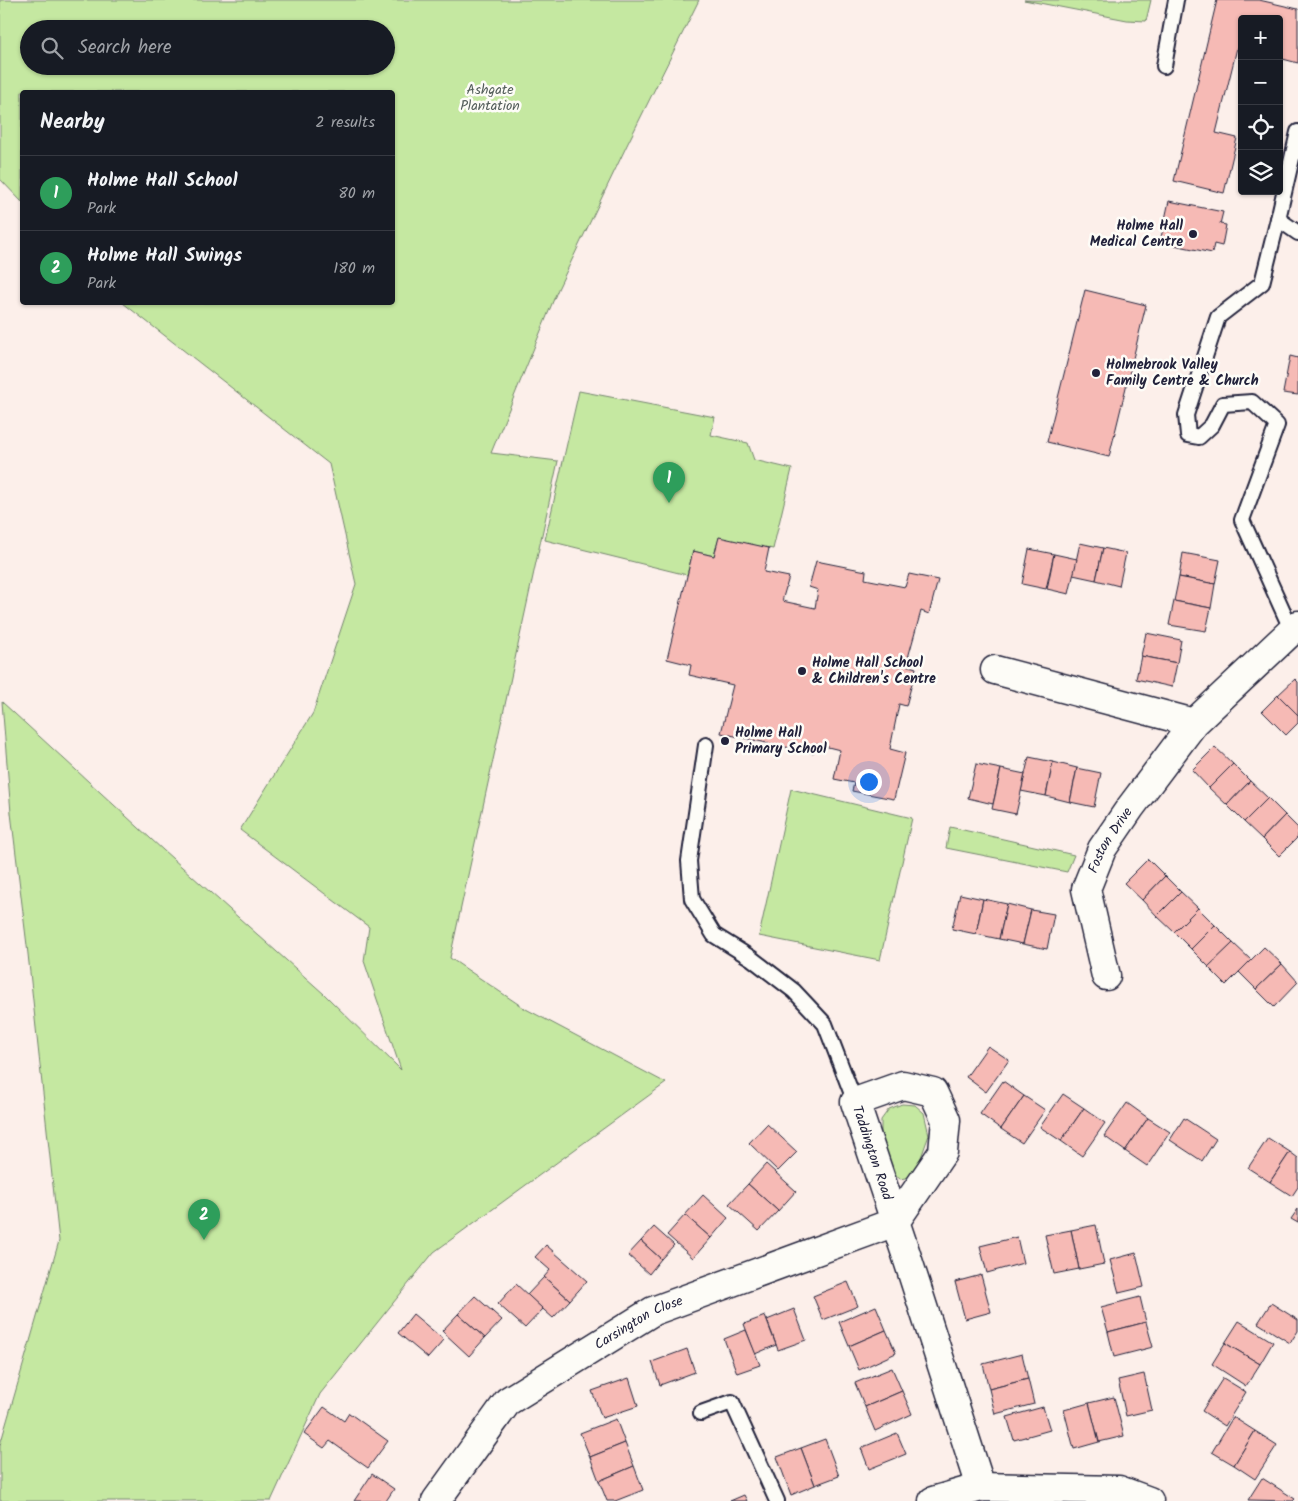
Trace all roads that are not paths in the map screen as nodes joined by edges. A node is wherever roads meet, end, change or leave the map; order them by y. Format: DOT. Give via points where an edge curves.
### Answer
graph roads {
  1 [pos="1176,0"];
  2 [pos="1164,66"];
  3 [pos="1298,132"];
  4 [pos="1278,219"];
  5 [pos="1298,233"];
  6 [pos="1295,628"];
  7 [pos="995,670"];
  8 [pos="1194,723"];
  9 [pos="706,745"];
  10 [pos="1106,976"];
  11 [pos="855,1102"];
  12 [pos="895,1222"];
  13 [pos="701,1413"];
  14 [pos="981,1487"];
  15 [pos="436,1501"];
  16 [pos="777,1501"];
  17 [pos="933,1501"];
  18 [pos="1148,1501"];
  1 -- 2 [label="lane"];
  3 -- 4 [label="lane"];
  4 -- 5 [label="lane"];
  4 -- 6 [label="lane" via="1262,283 1218,317 1186,415 1188,434 1200,437 1212,425 1224,404 1252,402 1277,425 1242,520"];
  6 -- 8 [label="street, Foston Drive"];
  7 -- 8 [label="street"];
  8 -- 10 [label="street, Foston Drive" via="1102,849 1086,889"];
  9 -- 11 [label="lane" via="689,861 692,899 714,935 794,991 825,1024"];
  11 -- 12 [label="street, Taddington Road"];
  11 -- 12 [label="street, Taddington Road" via="904,1085 933,1092 946,1120 944,1152"];
  12 -- 14 [label="street, Taddington Road"];
  12 -- 15 [label="street, Carsington Close" via="653,1311 508,1401"];
  13 -- 16 [label="lane" via="732,1402"];
  14 -- 17 [label="street"];
  14 -- 18 [label="street" via="1119,1490"];
}
